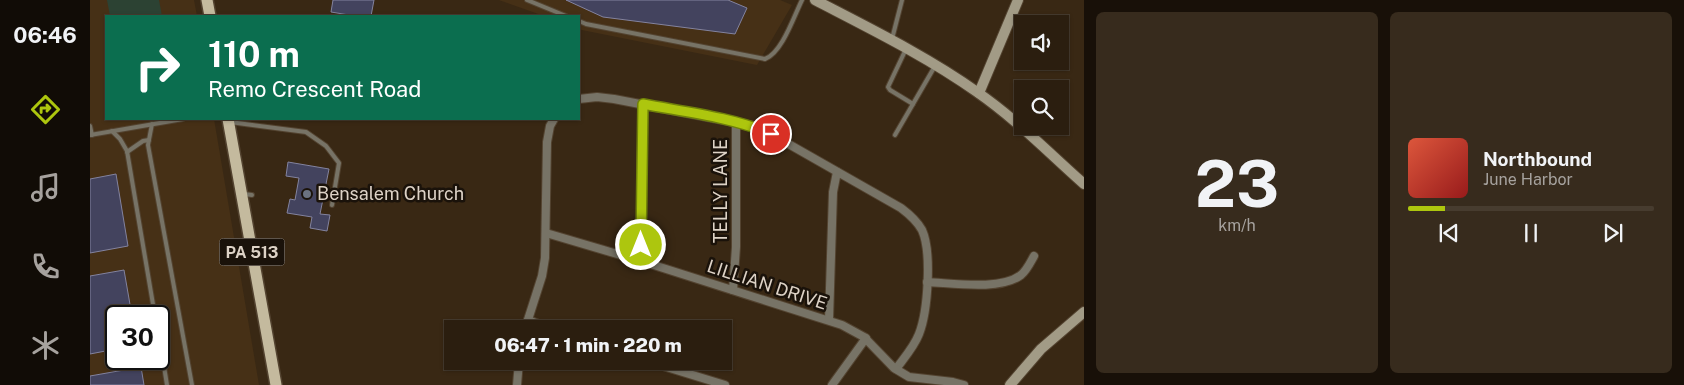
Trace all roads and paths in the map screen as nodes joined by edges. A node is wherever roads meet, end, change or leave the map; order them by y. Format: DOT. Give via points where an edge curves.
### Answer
graph roads {
  1 [pos="207,0"];
  2 [pos="527,0"];
  3 [pos="802,0"];
  4 [pos="815,0"];
  5 [pos="902,0"];
  6 [pos="1018,0"];
  7 [pos="536,2"];
  8 [pos="210,15"];
  9 [pos="564,15"];
  10 [pos="580,21"];
  11 [pos="892,42"];
  12 [pos="906,50"];
  13 [pos="936,66"];
  14 [pos="978,93"];
  15 [pos="580,100"];
  16 [pos="643,104"];
  17 [pos="913,104"];
  18 [pos="177,120"];
  19 [pos="228,120"];
  20 [pos="553,120"];
  21 [pos="736,122"];
  22 [pos="152,124"];
  23 [pos="90,126"];
  24 [pos="112,131"];
  25 [pos="91,135"];
  26 [pos="895,135"];
  27 [pos="149,140"];
  28 [pos="127,152"];
  29 [pos="837,172"];
  30 [pos="1084,184"];
  31 [pos="332,205"];
  32 [pos="546,233"];
  33 [pos="1034,256"];
  34 [pos="641,261"];
  35 [pos="927,282"];
  36 [pos="733,290"];
  37 [pos="154,305"];
  38 [pos="1084,312"];
  39 [pos="528,320"];
  40 [pos="829,320"];
  41 [pos="866,338"];
  42 [pos="896,369"];
  43 [pos="165,370"];
  44 [pos="518,370"];
  45 [pos="676,370"];
  46 [pos="167,385"];
  47 [pos="192,385"];
  48 [pos="276,385"];
  49 [pos="517,385"];
  50 [pos="725,385"];
  51 [pos="832,385"];
  52 [pos="964,385"];
  53 [pos="1010,385"];
  1 -- 8 [label="main road"];
  2 -- 7 [label="lane"];
  3 -- 10 [label="lane" via="778,50 766,60"];
  4 -- 11 [label="main road"];
  5 -- 11 [label="lane"];
  6 -- 14 [label="main road"];
  7 -- 9 [label="lane"];
  11 -- 12 [label="main road"];
  12 -- 13 [label="main road"];
  12 -- 17 [label="lane" via="888,87"];
  13 -- 14 [label="main road"];
  13 -- 17 [label="lane"];
  14 -- 30 [label="main road" via="1007,114"];
  15 -- 16 [label="street" via="597,97"];
  16 -- 21 [label="street"];
  16 -- 34 [label="street"];
  17 -- 26 [label="lane"];
  18 -- 22 [label="lane"];
  19 -- 31 [label="lane" via="306,132 326,146 339,163"];
  19 -- 48 [label="main road, PA 513" via="247,194"];
  20 -- 32 [label="street" via="547,142 545,170"];
  21 -- 29 [label="street" via="771,134"];
  21 -- 36 [label="street, TELLY LANE"];
  22 -- 24 [label="lane"];
  22 -- 27 [label="lane"];
  23 -- 25 [label="lane"];
  24 -- 25 [label="lane"];
  24 -- 28 [label="lane"];
  27 -- 28 [label="lane"];
  27 -- 47 [label="lane"];
  28 -- 37 [label="lane"];
  29 -- 35 [label="street" via="901,208 917,223 926,240"];
  29 -- 40 [label="street" via="833,192"];
  32 -- 34 [label="street, LILLIAN DRIVE"];
  32 -- 39 [label="street" via="542,276"];
  33 -- 35 [label="street" via="1021,274 1006,282"];
  34 -- 36 [label="street, LILLIAN DRIVE"];
  35 -- 42 [label="street" via="919,334"];
  36 -- 40 [label="street, LILLIAN DRIVE"];
  38 -- 53 [label="main road" via="1037,353"];
  40 -- 41 [label="street, LILLIAN DRIVE"];
  41 -- 42 [label="street, LILLIAN DRIVE"];
  41 -- 51 [label="street"];
  42 -- 52 [label="street, LILLIAN DRIVE" via="909,377"];
  43 -- 46 [label="lane"];
  44 -- 49 [label="street"];
  45 -- 50 [label="street"];
}
